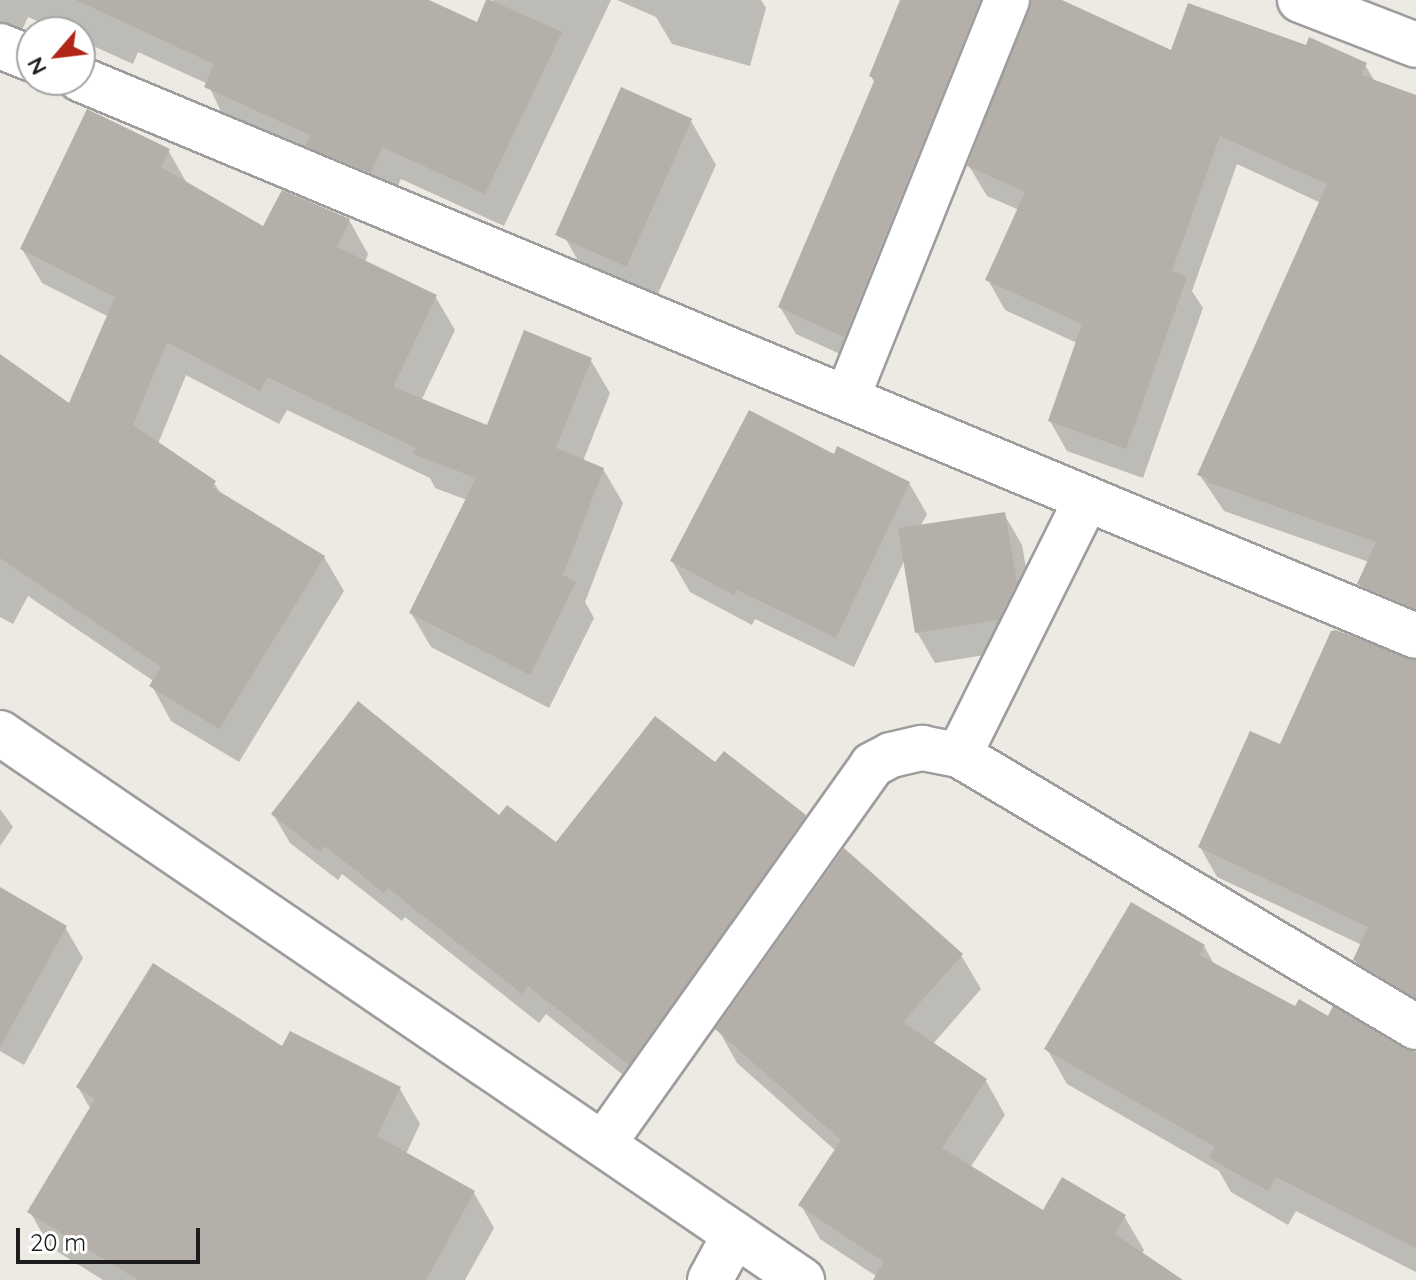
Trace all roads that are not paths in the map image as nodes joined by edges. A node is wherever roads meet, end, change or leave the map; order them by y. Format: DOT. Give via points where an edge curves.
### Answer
graph roads {
  1 [pos="1007,0"];
  2 [pos="1300,0"];
  3 [pos="1416,45"];
  4 [pos="96,86"];
  5 [pos="847,398"];
  6 [pos="1086,500"];
  7 [pos="1416,636"];
  8 [pos="0,733"];
  9 [pos="959,755"];
  10 [pos="1416,1027"];
  11 [pos="603,1144"];
  12 [pos="735,1234"];
  13 [pos="710,1280"];
  14 [pos="802,1280"];
  1 -- 5 [label="street"];
  2 -- 3 [label="street"];
  4 -- 5 [label="street"];
  5 -- 6 [label="street"];
  6 -- 7 [label="street"];
  6 -- 9 [label="street"];
  8 -- 11 [label="street"];
  9 -- 10 [label="street"];
  9 -- 11 [label="street" via="922,748 872,765"];
  11 -- 12 [label="street"];
  12 -- 13 [label="street"];
  12 -- 14 [label="street"];
}
